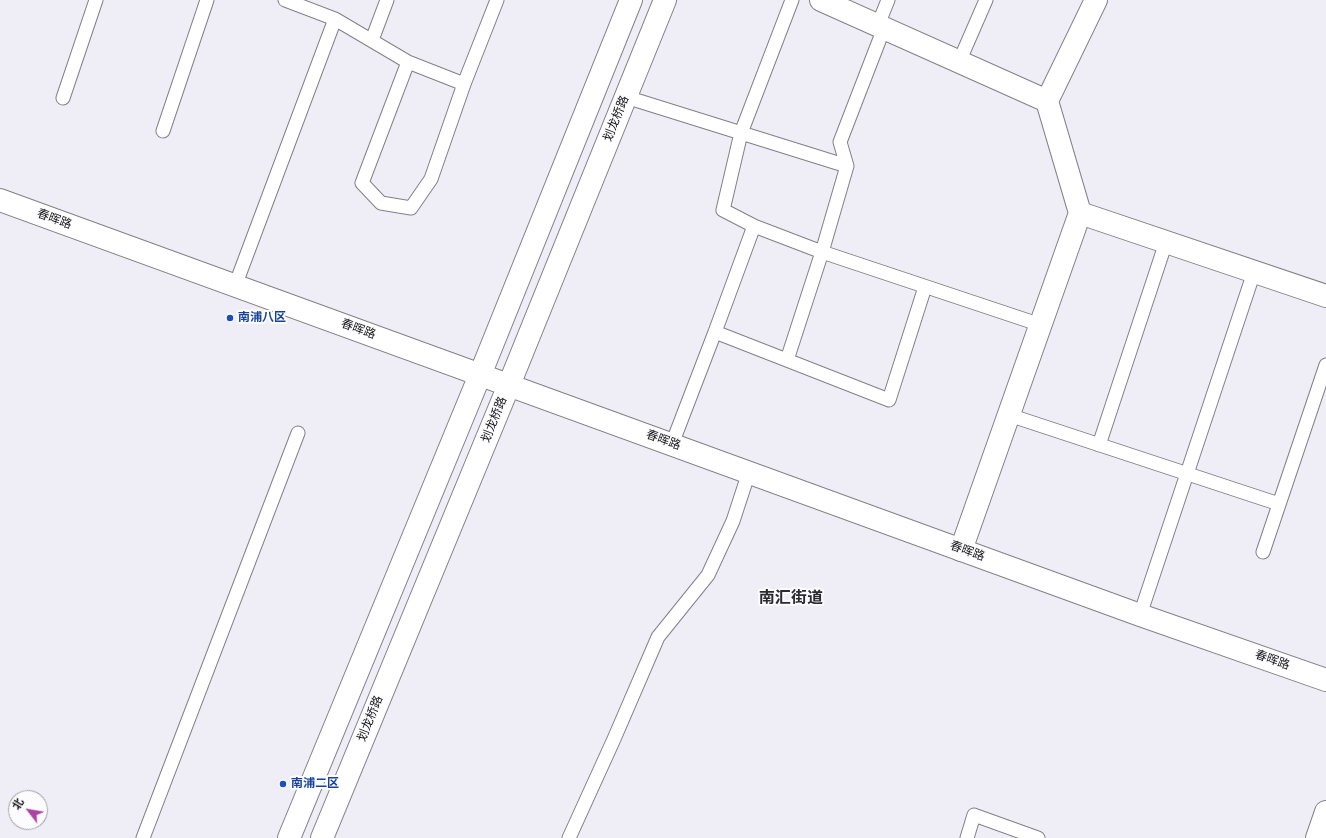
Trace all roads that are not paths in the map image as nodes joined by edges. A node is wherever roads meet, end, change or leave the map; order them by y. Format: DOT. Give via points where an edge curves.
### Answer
graph roads {
  1 [pos="96,0"];
  2 [pos="207,0"];
  3 [pos="285,0"];
  4 [pos="387,0"];
  5 [pos="497,0"];
  6 [pos="630,0"];
  7 [pos="665,0"];
  8 [pos="792,0"];
  9 [pos="822,0"];
  10 [pos="888,0"];
  11 [pos="986,0"];
  12 [pos="1096,0"];
  13 [pos="335,18"];
  14 [pos="881,27"];
  15 [pos="372,40"];
  16 [pos="408,62"];
  17 [pos="959,62"];
  18 [pos="464,84"];
  19 [pos="626,97"];
  20 [pos="63,98"];
  21 [pos="1047,101"];
  22 [pos="163,131"];
  23 [pos="742,133"];
  24 [pos="847,166"];
  25 [pos="0,200"];
  26 [pos="1080,213"];
  27 [pos="754,226"];
  28 [pos="1166,242"];
  29 [pos="822,252"];
  30 [pos="1254,272"];
  31 [pos="235,286"];
  32 [pos="925,287"];
  33 [pos="1326,296"];
  34 [pos="1041,325"];
  35 [pos="716,332"];
  36 [pos="788,360"];
  37 [pos="1326,365"];
  38 [pos="480,375"];
  39 [pos="509,385"];
  40 [pos="1009,415"];
  41 [pos="298,434"];
  42 [pos="672,444"];
  43 [pos="1099,445"];
  44 [pos="749,472"];
  45 [pos="1188,474"];
  46 [pos="1279,504"];
  47 [pos="961,550"];
  48 [pos="1263,552"];
  49 [pos="1140,615"];
  50 [pos="1326,680"];
  51 [pos="1326,812"];
  52 [pos="144,838"];
  53 [pos="289,838"];
  54 [pos="322,838"];
  55 [pos="569,838"];
  56 [pos="967,838"];
  57 [pos="1038,838"];
  58 [pos="1317,838"];
  1 -- 20 [label="lane"];
  2 -- 22 [label="lane"];
  3 -- 13 [label="lane"];
  4 -- 15 [label="lane"];
  5 -- 18 [label="lane"];
  6 -- 38 [label="street"];
  7 -- 19 [label="street, 划龙桥路"];
  8 -- 23 [label="lane"];
  9 -- 14 [label="street"];
  10 -- 14 [label="lane"];
  11 -- 17 [label="lane"];
  12 -- 21 [label="street"];
  13 -- 15 [label="lane"];
  13 -- 31 [label="lane"];
  14 -- 17 [label="street"];
  14 -- 24 [label="lane" via="840,142"];
  15 -- 16 [label="lane"];
  16 -- 18 [label="lane"];
  16 -- 18 [label="lane" via="362,183 381,203 411,208 431,179"];
  17 -- 21 [label="street"];
  19 -- 23 [label="lane"];
  19 -- 39 [label="street, 划龙桥路"];
  21 -- 26 [label="street"];
  23 -- 24 [label="lane"];
  23 -- 27 [label="lane" via="723,210"];
  24 -- 29 [label="lane"];
  25 -- 31 [label="street, 春晖路"];
  26 -- 28 [label="street"];
  26 -- 34 [label="street"];
  27 -- 29 [label="lane"];
  27 -- 35 [label="lane"];
  28 -- 30 [label="street"];
  28 -- 43 [label="lane"];
  29 -- 32 [label="lane"];
  29 -- 36 [label="lane"];
  30 -- 33 [label="street"];
  30 -- 45 [label="lane"];
  31 -- 38 [label="street, 春晖路"];
  32 -- 34 [label="lane"];
  32 -- 36 [label="lane" via="889,400"];
  34 -- 40 [label="street"];
  35 -- 36 [label="lane"];
  35 -- 42 [label="lane"];
  37 -- 46 [label="lane"];
  38 -- 39 [label="street, 春晖路"];
  38 -- 53 [label="street"];
  39 -- 42 [label="street, 春晖路"];
  39 -- 54 [label="street, 划龙桥路"];
  40 -- 43 [label="lane"];
  40 -- 47 [label="street"];
  41 -- 52 [label="lane"];
  42 -- 44 [label="street, 春晖路"];
  43 -- 45 [label="lane"];
  44 -- 47 [label="street, 春晖路"];
  44 -- 55 [label="lane" via="733,520 708,575 658,637"];
  45 -- 46 [label="lane"];
  45 -- 49 [label="lane"];
  46 -- 48 [label="lane"];
  47 -- 49 [label="street, 春晖路"];
  49 -- 50 [label="street, 春晖路"];
  51 -- 58 [label="street"];
  56 -- 57 [label="lane" via="974,815"];
}
